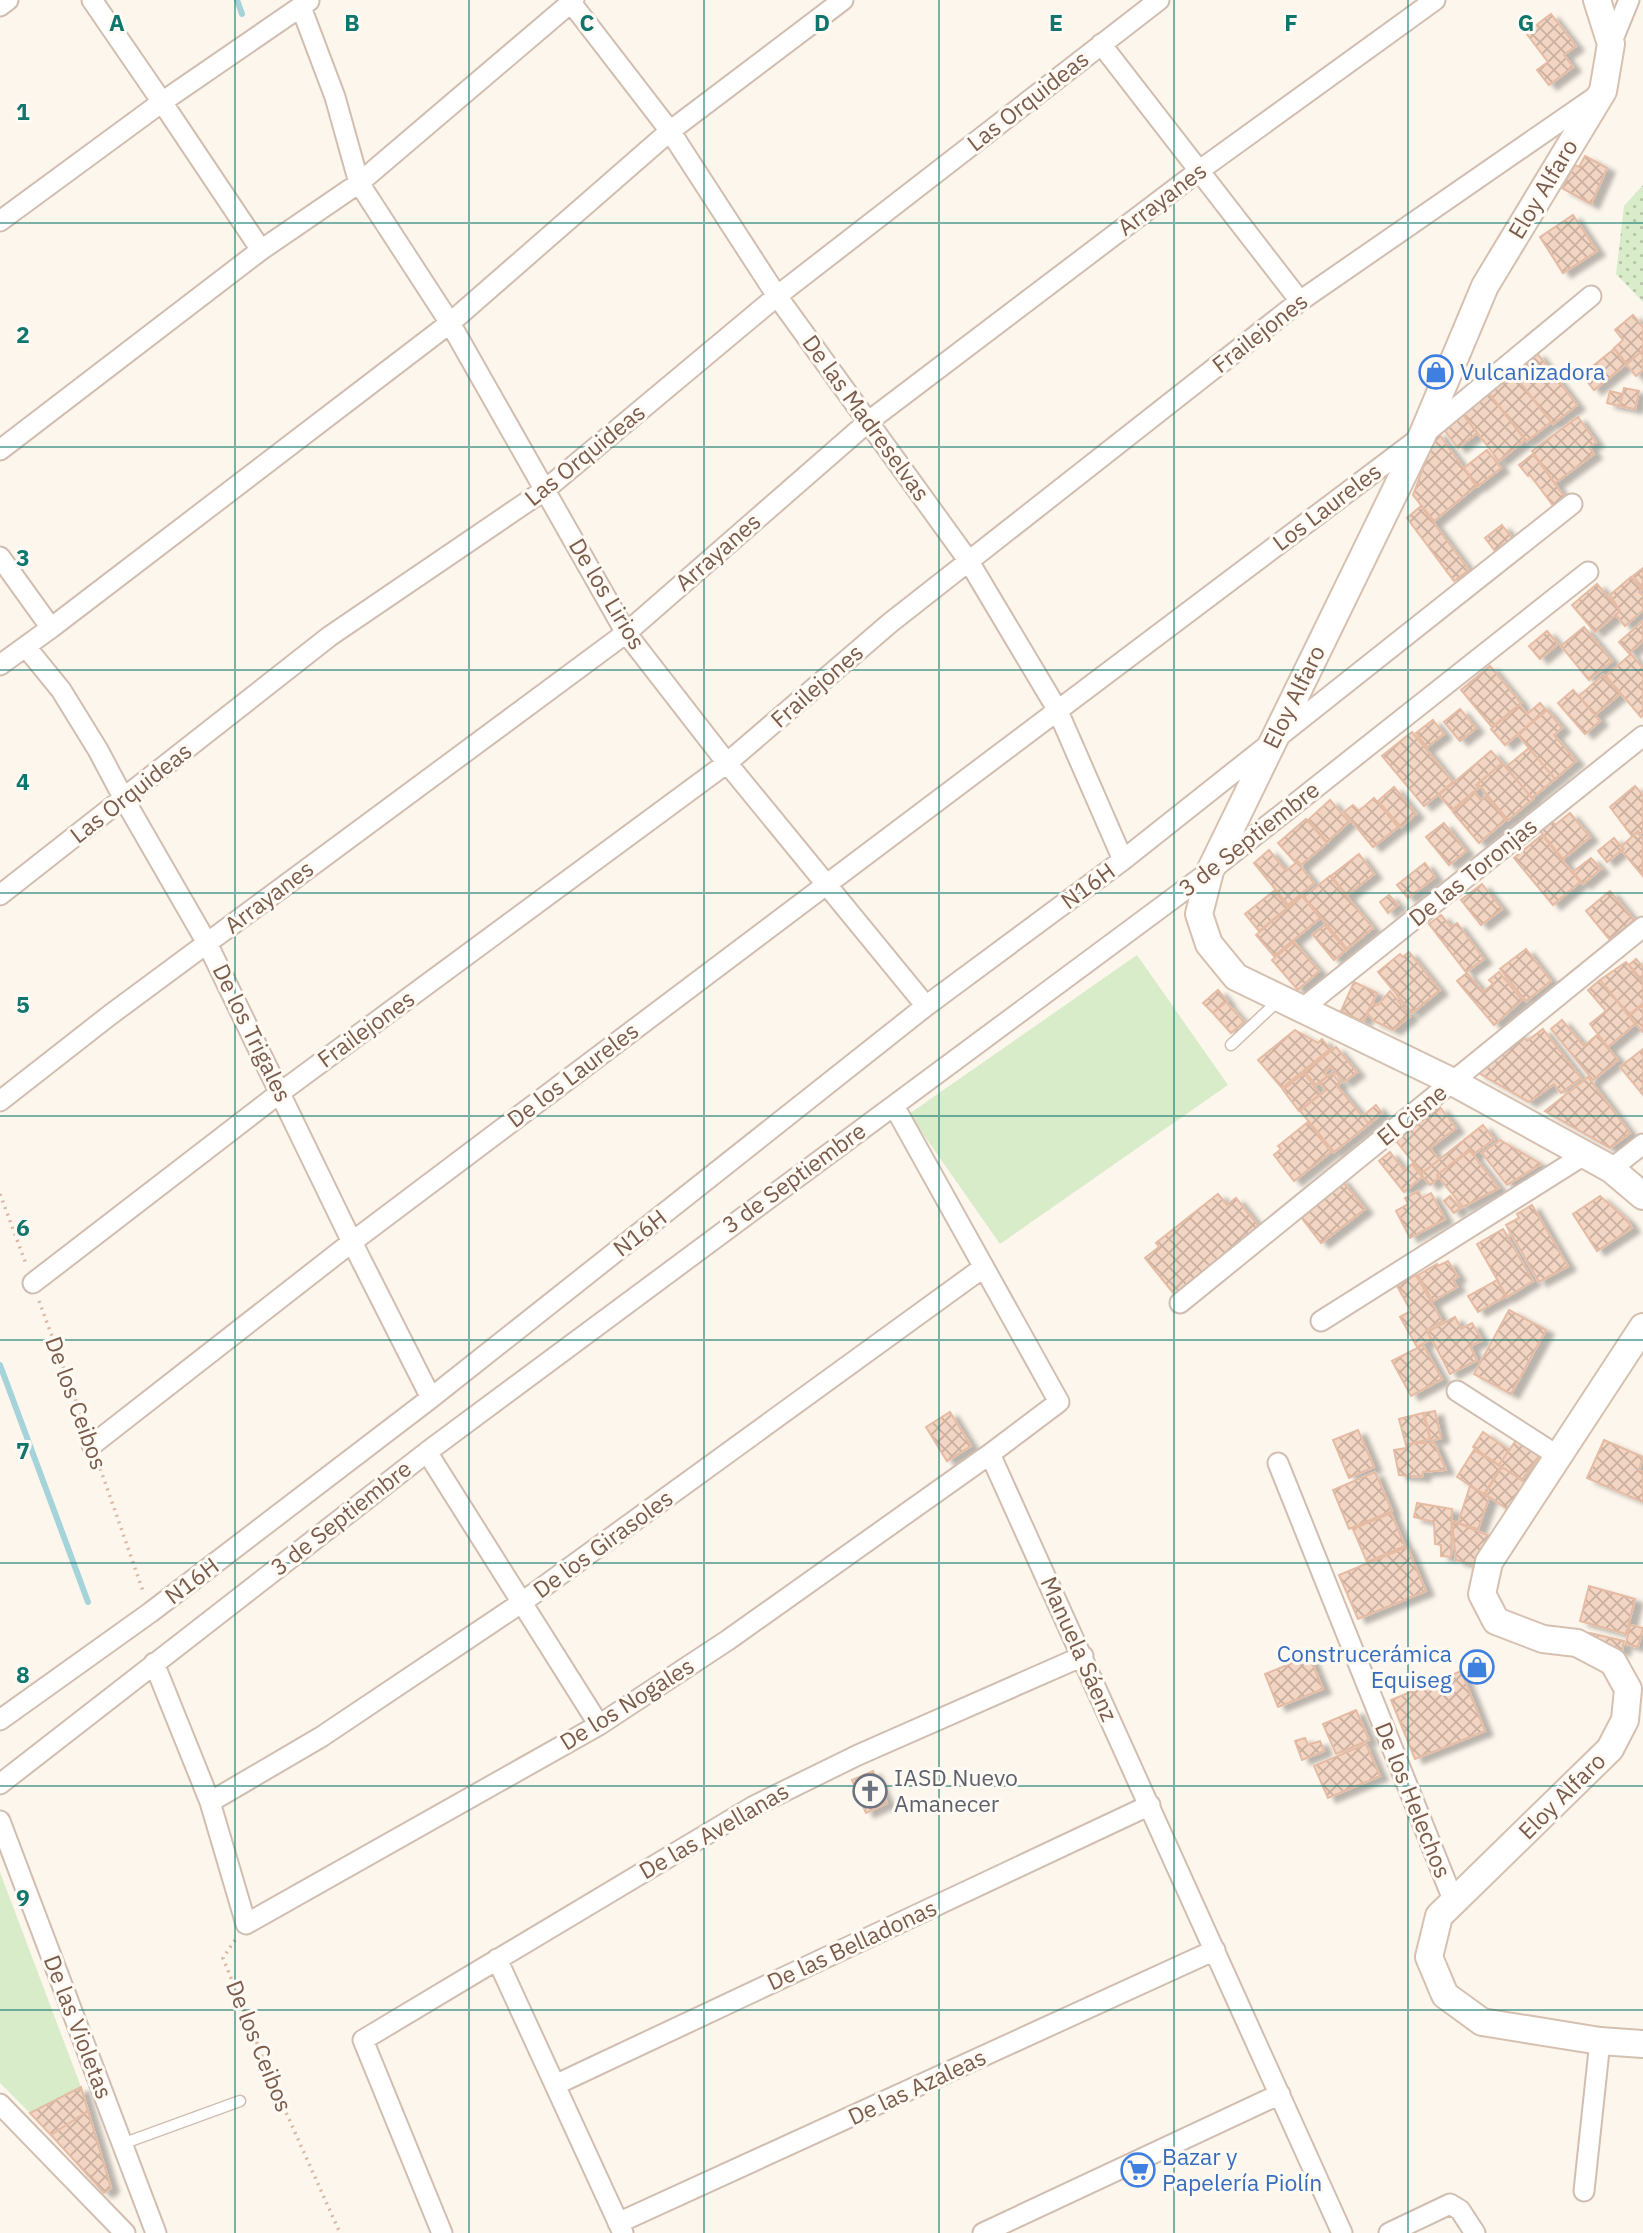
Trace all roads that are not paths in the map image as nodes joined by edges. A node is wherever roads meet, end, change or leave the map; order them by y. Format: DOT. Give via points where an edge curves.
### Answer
graph roads {
  1 [pos="8,0"];
  2 [pos="92,0"];
  3 [pos="843,0"];
  4 [pos="1159,0"];
  5 [pos="1435,0"];
  6 [pos="1597,0"];
  7 [pos="1629,0"];
  8 [pos="571,1"];
  9 [pos="305,4"];
  10 [pos="0,6"];
  11 [pos="1101,44"];
  12 [pos="1611,44"];
  13 [pos="1603,91"];
  14 [pos="162,102"];
  15 [pos="670,131"];
  16 [pos="1200,170"];
  17 [pos="359,183"];
  18 [pos="0,221"];
  19 [pos="261,250"];
  20 [pos="777,296"];
  21 [pos="1591,296"];
  22 [pos="1300,301"];
  23 [pos="450,323"];
  24 [pos="869,421"];
  25 [pos="1422,436"];
  26 [pos="0,450"];
  27 [pos="546,489"];
  28 [pos="1572,504"];
  29 [pos="0,557"];
  30 [pos="968,560"];
  31 [pos="1588,572"];
  32 [pos="51,628"];
  33 [pos="626,633"];
  34 [pos="26,647"];
  35 [pos="0,665"];
  36 [pos="1057,709"];
  37 [pos="1643,736"];
  38 [pos="1274,738"];
  39 [pos="727,763"];
  40 [pos="124,799"];
  41 [pos="1123,860"];
  42 [pos="1210,871"];
  43 [pos="826,885"];
  44 [pos="0,895"];
  45 [pos="1643,927"];
  46 [pos="208,943"];
  47 [pos="1292,1003"];
  48 [pos="926,1006"];
  49 [pos="1231,1045"];
  50 [pos="1452,1082"];
  51 [pos="281,1091"];
  52 [pos="0,1101"];
  53 [pos="894,1105"];
  54 [pos="1643,1144"];
  55 [pos="1584,1155"];
  56 [pos="1611,1169"];
  57 [pos="1643,1196"];
  58 [pos="352,1242"];
  59 [pos="984,1267"];
  60 [pos="33,1283"];
  61 [pos="1180,1303"];
  62 [pos="1321,1321"];
  63 [pos="1643,1327"];
  64 [pos="1457,1391"];
  65 [pos="431,1398"];
  66 [pos="92,1445"];
  67 [pos="427,1452"];
  68 [pos="990,1454"];
  69 [pos="1558,1456"];
  70 [pos="1278,1463"];
  71 [pos="522,1603"];
  72 [pos="1083,1656"];
  73 [pos="155,1662"];
  74 [pos="0,1720"];
  75 [pos="599,1725"];
  76 [pos="0,1784"];
  77 [pos="210,1802"];
  78 [pos="1150,1805"];
  79 [pos="0,1821"];
  80 [pos="1454,1902"];
  81 [pos="1215,1950"];
  82 [pos="497,1959"];
  83 [pos="1600,2041"];
  84 [pos="1643,2044"];
  85 [pos="555,2085"];
  86 [pos="1280,2094"];
  87 [pos="240,2101"];
  88 [pos="0,2104"];
  89 [pos="122,2144"];
  90 [pos="1584,2191"];
  91 [pos="620,2228"];
  92 [pos="125,2233"];
  93 [pos="156,2233"];
  94 [pos="442,2233"];
  95 [pos="983,2233"];
  96 [pos="1342,2233"];
  97 [pos="1388,2233"];
  98 [pos="1475,2233"];
  1 -- 10 [label="street"];
  2 -- 14 [label="street"];
  3 -- 15 [label="street"];
  4 -- 11 [label="street, Las Orquideas"];
  5 -- 16 [label="street, Arrayanes"];
  6 -- 12 [label="street, Eloy Alfaro"];
  7 -- 12 [label="street"];
  8 -- 15 [label="street, De las Madreselvas"];
  8 -- 17 [label="street"];
  9 -- 14 [label="street"];
  9 -- 17 [label="street, De los Lirios"];
  11 -- 16 [label="street"];
  11 -- 20 [label="street, Las Orquideas"];
  12 -- 13 [label="street, Eloy Alfaro"];
  13 -- 22 [label="street, Frailejones"];
  13 -- 25 [label="street, Eloy Alfaro" via="1485,286"];
  14 -- 18 [label="street"];
  14 -- 19 [label="street"];
  15 -- 20 [label="street, De las Madreselvas"];
  15 -- 23 [label="street"];
  16 -- 22 [label="street"];
  16 -- 24 [label="street, Arrayanes"];
  17 -- 19 [label="street"];
  17 -- 23 [label="street, De los Lirios"];
  19 -- 26 [label="street"];
  20 -- 24 [label="street, De las Madreselvas"];
  20 -- 27 [label="street, Las Orquideas"];
  21 -- 25 [label="street, Los Laureles"];
  22 -- 30 [label="street, Frailejones"];
  23 -- 27 [label="street, De los Lirios"];
  23 -- 32 [label="street"];
  24 -- 30 [label="street, De las Madreselvas"];
  24 -- 33 [label="street, Arrayanes"];
  25 -- 36 [label="street, Los Laureles"];
  25 -- 38 [label="street, Eloy Alfaro"];
  27 -- 33 [label="street, De los Lirios"];
  27 -- 40 [label="street, Las Orquideas" via="330,636"];
  28 -- 38 [label="street, N16H"];
  29 -- 32 [label="street"];
  30 -- 36 [label="street, De las Madreselvas"];
  30 -- 39 [label="street, Frailejones"];
  31 -- 42 [label="street, 3 de Septiembre"];
  32 -- 34 [label="street"];
  33 -- 39 [label="street, De los Lirios"];
  33 -- 46 [label="street, Arrayanes"];
  34 -- 35 [label="street"];
  34 -- 40 [label="street, De los Trigales" via="61,690"];
  36 -- 41 [label="street, De las Madreselvas"];
  36 -- 43 [label="street, De los Laureles"];
  37 -- 47 [label="street, De las Toronjas"];
  38 -- 41 [label="street, N16H"];
  38 -- 42 [label="street, Eloy Alfaro"];
  39 -- 43 [label="street, De los Lirios"];
  39 -- 51 [label="street, Frailejones"];
  40 -- 44 [label="street, Las Orquideas"];
  40 -- 46 [label="street, De los Trigales"];
  41 -- 48 [label="street, N16H"];
  42 -- 47 [label="street, Eloy Alfaro" via="1199,914 1209,944 1236,977"];
  42 -- 53 [label="street, 3 de Septiembre"];
  43 -- 48 [label="street, De los Lirios"];
  43 -- 58 [label="street, De los Laureles"];
  45 -- 50 [label="street, El Cisne"];
  46 -- 51 [label="street, De los Trigales"];
  46 -- 52 [label="street, Arrayanes"];
  47 -- 49 [label="lane, De las Toronjas"];
  47 -- 50 [label="street, Eloy Alfaro"];
  48 -- 65 [label="street, N16H"];
  50 -- 55 [label="street, Eloy Alfaro"];
  50 -- 61 [label="street, El Cisne"];
  51 -- 58 [label="street, De los Trigales"];
  51 -- 60 [label="street, Frailejones"];
  53 -- 59 [label="street"];
  53 -- 67 [label="street, 3 de Septiembre"];
  54 -- 56 [label="street"];
  55 -- 56 [label="street, Eloy Alfaro"];
  55 -- 62 [label="street"];
  56 -- 57 [label="street, Eloy Alfaro"];
  58 -- 65 [label="street, De los Trigales"];
  58 -- 66 [label="street, De los Laureles"];
  59 -- 68 [label="street" via="1059,1402"];
  59 -- 71 [label="street, De los Girasoles"];
  63 -- 69 [label="street, Eloy Alfaro"];
  64 -- 69 [label="street"];
  65 -- 74 [label="street, N16H" via="151,1612"];
  67 -- 71 [label="street"];
  67 -- 73 [label="street, 3 de Septiembre"];
  68 -- 72 [label="street, Manuela Sáenz"];
  68 -- 75 [label="street, De los Nogales" via="728,1640"];
  69 -- 80 [label="street, Eloy Alfaro" via="1489,1562 1482,1594 1496,1621 1543,1639 1577,1643 1613,1662 1628,1689 1625,1720 1609,1749"];
  70 -- 80 [label="street, De los Helechos"];
  71 -- 75 [label="street"];
  71 -- 77 [label="street, De los Girasoles" via="321,1737"];
  72 -- 78 [label="street, Manuela Sáenz"];
  72 -- 82 [label="street, De las Avellanas" via="754,1806"];
  73 -- 76 [label="street, 3 de Septiembre"];
  73 -- 77 [label="street"];
  75 -- 77 [label="street, De los Nogales" via="246,1924"];
  78 -- 81 [label="street, Manuela Sáenz"];
  78 -- 85 [label="street, De las Belladonas"];
  79 -- 89 [label="street, De las Violetas"];
  80 -- 83 [label="street, Eloy Alfaro" via="1439,1916 1429,1957 1445,1995 1482,2022"];
  81 -- 86 [label="street, Manuela Sáenz"];
  81 -- 91 [label="street, De las Azaleas"];
  82 -- 85 [label="street"];
  82 -- 94 [label="street, De las Avellanas" via="363,2039"];
  83 -- 84 [label="street, Eloy Alfaro"];
  83 -- 90 [label="street"];
  85 -- 91 [label="street"];
  86 -- 95 [label="street"];
  86 -- 96 [label="street, Manuela Sáenz"];
  87 -- 89 [label="lane"];
  88 -- 92 [label="street"];
  89 -- 93 [label="street, De las Violetas"];
  97 -- 98 [label="street" via="1450,2204 1460,2210"];
}
